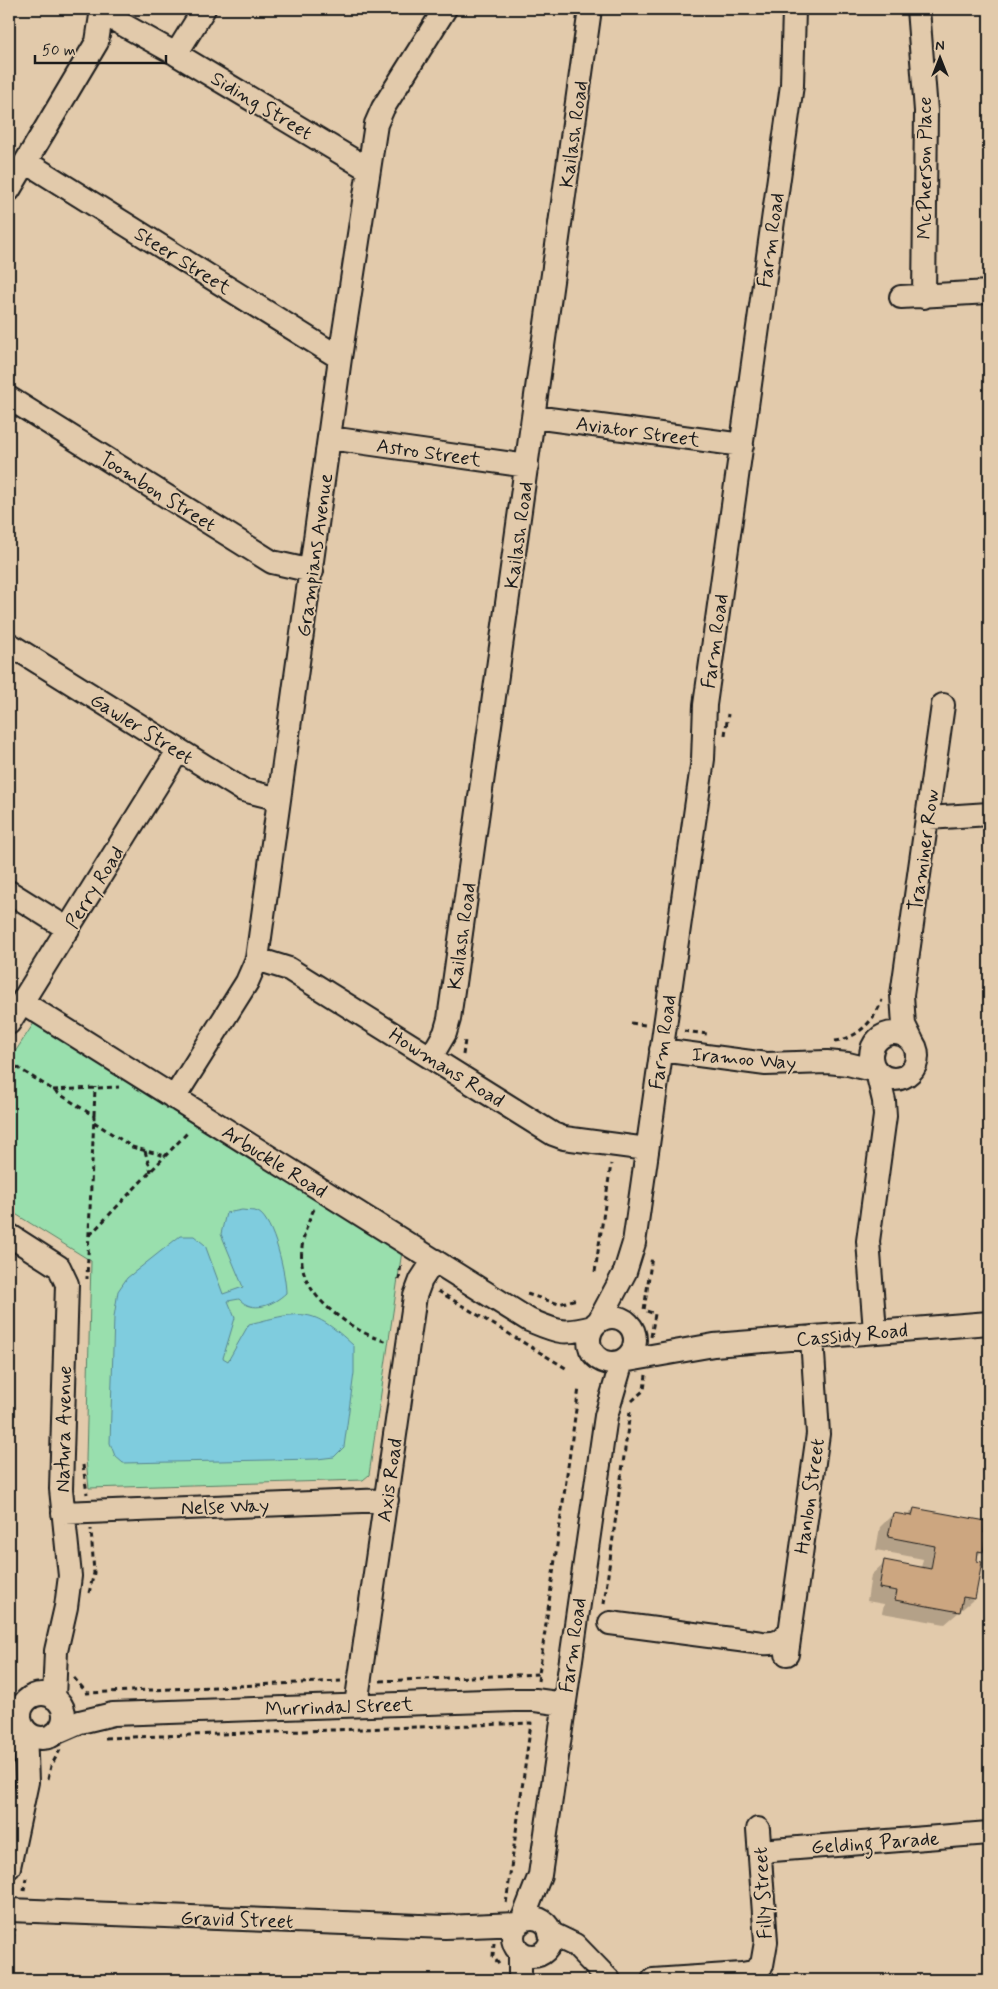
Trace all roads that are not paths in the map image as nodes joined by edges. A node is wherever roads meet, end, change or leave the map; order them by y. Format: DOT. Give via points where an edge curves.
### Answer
graph roads {
  1 [pos="204,9"];
  2 [pos="444,9"];
  3 [pos="590,9"];
  4 [pos="794,9"];
  5 [pos="918,9"];
  6 [pos="102,11"];
  7 [pos="176,54"];
  8 [pos="26,162"];
  9 [pos="368,169"];
  10 [pos="9,190"];
  11 [pos="989,292"];
  12 [pos="901,297"];
  13 [pos="924,297"];
  14 [pos="340,358"];
  15 [pos="9,398"];
  16 [pos="534,417"];
  17 [pos="330,438"];
  18 [pos="742,444"];
  19 [pos="528,466"];
  20 [pos="312,571"];
  21 [pos="9,644"];
  22 [pos="943,706"];
  23 [pos="178,751"];
  24 [pos="280,799"];
  25 [pos="989,814"];
  26 [pos="928,818"];
  27 [pos="9,892"];
  28 [pos="68,929"];
  29 [pos="257,959"];
  30 [pos="893,993"];
  31 [pos="22,1002"];
  32 [pos="9,1023"];
  33 [pos="663,1039"];
  34 [pos="878,1039"];
  35 [pos="912,1041"];
  36 [pos="826,1052"];
  37 [pos="431,1056"];
  38 [pos="876,1071"];
  39 [pos="908,1074"];
  40 [pos="174,1098"];
  41 [pos="884,1116"];
  42 [pos="647,1149"];
  43 [pos="9,1235"];
  44 [pos="434,1260"];
  45 [pos="625,1272"];
  46 [pos="529,1320"];
  47 [pos="989,1323"];
  48 [pos="596,1324"];
  49 [pos="630,1326"];
  50 [pos="875,1332"];
  51 [pos="812,1337"];
  52 [pos="714,1345"];
  53 [pos="596,1357"];
  54 [pos="623,1361"];
  55 [pos="606,1416"];
  56 [pos="387,1500"];
  57 [pos="63,1513"];
  58 [pos="610,1623"];
  59 [pos="790,1630"];
  60 [pos="56,1650"];
  61 [pos="787,1654"];
  62 [pos="56,1700"];
  63 [pos="22,1702"];
  64 [pos="564,1704"];
  65 [pos="356,1705"];
  66 [pos="113,1714"];
  67 [pos="19,1729"];
  68 [pos="58,1738"];
  69 [pos="37,1784"];
  70 [pos="989,1833"];
  71 [pos="759,1840"];
  72 [pos="19,1868"];
  73 [pos="540,1875"];
  74 [pos="9,1910"];
  75 [pos="520,1922"];
  76 [pos="466,1928"];
  77 [pos="536,1944"];
  78 [pos="520,1980"];
  79 [pos="533,1980"];
  80 [pos="609,1980"];
  81 [pos="654,1980"];
  1 -- 7 [label="street"];
  2 -- 9 [label="street, Grampians Avenue" via="383,108 376,124"];
  3 -- 16 [label="street, Kailash Road"];
  4 -- 18 [label="street, Farm Road" via="792,85"];
  5 -- 13 [label="street, McPherson Place" via="926,111"];
  6 -- 7 [label="street, Siding Street"];
  6 -- 8 [label="street" via="97,42"];
  7 -- 9 [label="street, Siding Street"];
  8 -- 10 [label="street"];
  8 -- 14 [label="street, Steer Street"];
  9 -- 14 [label="street, Grampians Avenue"];
  11 -- 13 [label="street"];
  12 -- 13 [label="street"];
  14 -- 17 [label="street, Grampians Avenue"];
  15 -- 20 [label="street, Toombon Street" via="272,562"];
  16 -- 18 [label="street, Aviator Street"];
  16 -- 19 [label="street, Kailash Road"];
  17 -- 19 [label="street, Astro Street"];
  17 -- 20 [label="street, Grampians Avenue"];
  18 -- 33 [label="street, Farm Road" via="705,706 703,759"];
  19 -- 37 [label="street, Kailash Road" via="449,1019 445,1033"];
  20 -- 24 [label="street, Grampians Avenue"];
  21 -- 23 [label="street, Gawler Street"];
  22 -- 26 [label="street, Traminer Row"];
  23 -- 24 [label="street, Gawler Street" via="243,790"];
  23 -- 28 [label="street, Perry Road"];
  24 -- 29 [label="street, Grampians Avenue"];
  25 -- 26 [label="street"];
  26 -- 30 [label="street, Traminer Row"];
  27 -- 28 [label="street"];
  28 -- 31 [label="street, Perry Road"];
  29 -- 37 [label="street, Howmans Road" via="289,969"];
  29 -- 40 [label="street, Grampians Avenue" via="247,982"];
  30 -- 34 [label="street, Traminer Row" via="893,1017"];
  30 -- 35 [label="street, Traminer Row"];
  31 -- 32 [label="street, Perry Road"];
  31 -- 40 [label="street, Arbuckle Road"];
  33 -- 36 [label="street, Iramoo Way" via="766,1064"];
  33 -- 42 [label="street, Farm Road"];
  34 -- 35 [label="street" via="897,1033"];
  34 -- 36 [label="street, Iramoo Way" via="850,1055"];
  34 -- 38 [label="street" via="871,1052"];
  35 -- 39 [label="street" via="917,1058"];
  36 -- 38 [label="street, Iramoo Way" via="848,1064"];
  37 -- 42 [label="street, Howmans Road" via="553,1134"];
  38 -- 39 [label="street" via="890,1079"];
  38 -- 41 [label="street" via="884,1101"];
  39 -- 41 [label="street"];
  40 -- 44 [label="street, Arbuckle Road"];
  41 -- 50 [label="street" via="868,1241"];
  42 -- 45 [label="street, Farm Road" via="634,1243"];
  43 -- 57 [label="street, Natura Avenue" via="59,1267 68,1284 61,1489"];
  44 -- 46 [label="street, Arbuckle Road"];
  44 -- 56 [label="street, Axis Road" via="415,1296"];
  45 -- 48 [label="street, Farm Road"];
  45 -- 49 [label="street, Farm Road"];
  46 -- 48 [label="street, Arbuckle Road" via="556,1332 570,1332"];
  46 -- 53 [label="street, Arbuckle Road" via="544,1335"];
  47 -- 50 [label="street, Cassidy Road"];
  48 -- 49 [label="street" via="614,1317"];
  48 -- 53 [label="street" via="588,1342"];
  49 -- 52 [label="street, Cassidy Road" via="654,1340"];
  49 -- 54 [label="street" via="635,1336 633,1350"];
  50 -- 51 [label="street, Cassidy Road"];
  51 -- 52 [label="street, Cassidy Road"];
  51 -- 59 [label="street, Hanlon Street" via="818,1434"];
  52 -- 54 [label="street, Cassidy Road"];
  53 -- 54 [label="street" via="609,1363"];
  53 -- 55 [label="street, Farm Road"];
  54 -- 55 [label="street, Farm Road"];
  55 -- 64 [label="street, Farm Road"];
  56 -- 57 [label="street, Nelse Way"];
  56 -- 65 [label="street, Axis Road" via="371,1676"];
  57 -- 60 [label="street, Natura Avenue" via="69,1589"];
  58 -- 59 [label="street" via="775,1644"];
  59 -- 61 [label="street, Hanlon Street"];
  60 -- 62 [label="street, Natura Avenue"];
  60 -- 63 [label="street, Natura Avenue"];
  62 -- 63 [label="street" via="43,1694"];
  62 -- 66 [label="street, Murrindal Street"];
  62 -- 68 [label="street" via="64,1716"];
  63 -- 67 [label="street"];
  64 -- 65 [label="street, Murrindal Street" via="535,1700"];
  64 -- 73 [label="street, Farm Road"];
  65 -- 66 [label="street, Murrindal Street"];
  66 -- 68 [label="street, Murrindal Street" via="80,1722"];
  67 -- 68 [label="street" via="37,1738"];
  67 -- 69 [label="street"];
  68 -- 69 [label="street"];
  69 -- 72 [label="street"];
  70 -- 71 [label="street, Gelding Parade"];
  71 -- 81 [label="street, Filly Street" via="766,1942 762,1965 753,1972 742,1974"];
  73 -- 75 [label="street, Farm Road"];
  73 -- 77 [label="street, Farm Road"];
  74 -- 76 [label="street, Gravid Street"];
  75 -- 76 [label="street, Gravid Street"];
  75 -- 77 [label="street, Farm Road" via="513,1939"];
  76 -- 77 [label="street, Gravid Street"];
  77 -- 78 [label="street, Farm Road"];
  77 -- 79 [label="street, Farm Road"];
  77 -- 80 [label="street, Gravid Street" via="593,1965"];
}
